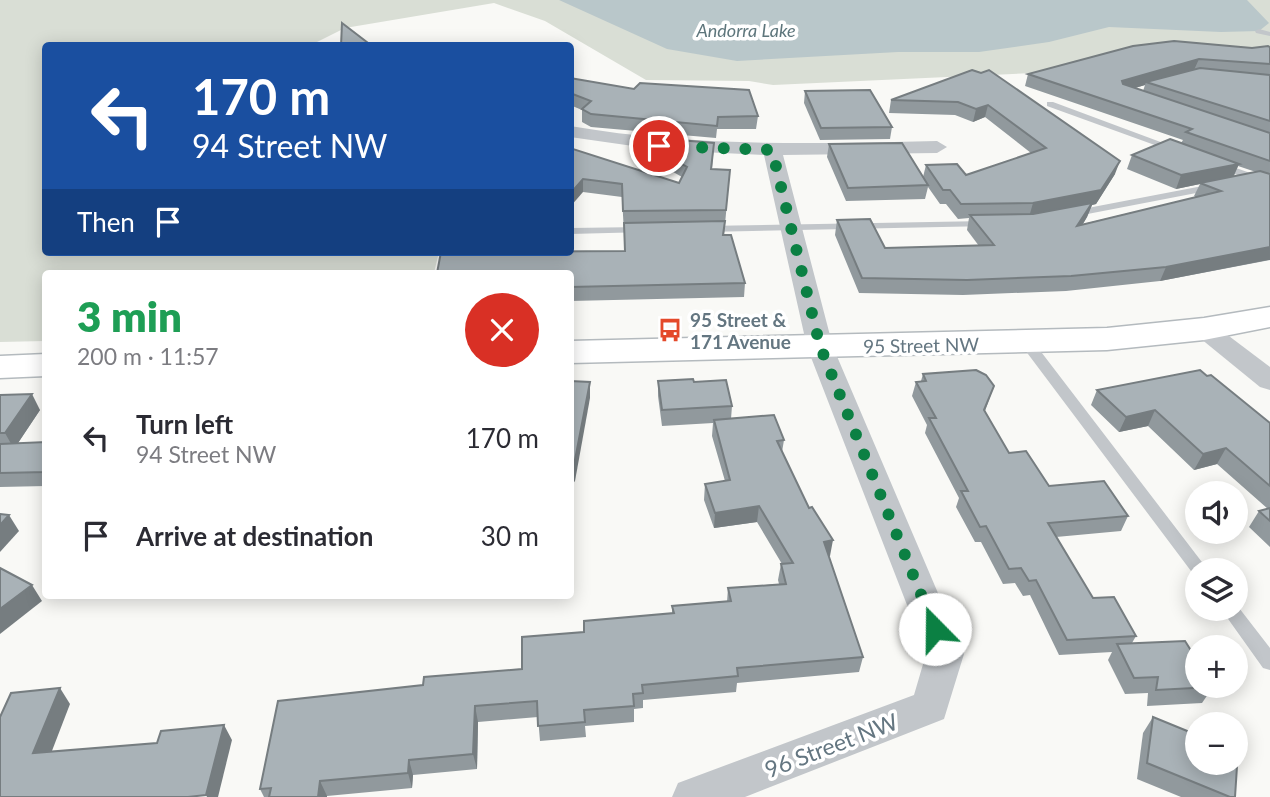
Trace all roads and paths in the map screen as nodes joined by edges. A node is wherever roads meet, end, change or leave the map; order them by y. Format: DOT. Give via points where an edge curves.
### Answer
graph roads {
  1 [pos="1259,31"];
  2 [pos="1270,34"];
  3 [pos="1050,104"];
  4 [pos="574,132"];
  5 [pos="937,147"];
  6 [pos="772,150"];
  7 [pos="1192,155"];
  8 [pos="1205,160"];
  9 [pos="1256,178"];
  10 [pos="1270,184"];
  11 [pos="1055,218"];
  12 [pos="1002,223"];
  13 [pos="789,228"];
  14 [pos="693,229"];
  15 [pos="574,230"];
  16 [pos="652,230"];
  17 [pos="1270,317"];
  18 [pos="1204,329"];
  19 [pos="1027,343"];
  20 [pos="820,346"];
  21 [pos="574,352"];
  22 [pos="42,365"];
  23 [pos="0,367"];
  24 [pos="1270,381"];
  25 [pos="1191,558"];
  26 [pos="1239,621"];
  27 [pos="1270,662"];
  28 [pos="693,797"];
  1 -- 2 [label="lane"];
  3 -- 7 [label="lane"];
  4 -- 6 [label="street" via="659,146"];
  5 -- 6 [label="street"];
  6 -- 13 [label="street"];
  8 -- 9 [label="lane"];
  9 -- 10 [label="lane"];
  9 -- 11 [label="lane"];
  12 -- 13 [label="lane"];
  13 -- 14 [label="lane"];
  13 -- 20 [label="street"];
  15 -- 16 [label="lane"];
  17 -- 18 [label="street, 95 Street NW"];
  18 -- 19 [label="street, 95 Street NW"];
  18 -- 24 [label="street"];
  19 -- 20 [label="street, 95 Street NW"];
  19 -- 25 [label="lane"];
  20 -- 21 [label="street, 95 Street NW"];
  20 -- 28 [label="street, 96 Street NW" via="945,654 930,707"];
  22 -- 23 [label="street"];
  26 -- 27 [label="lane"];
}
